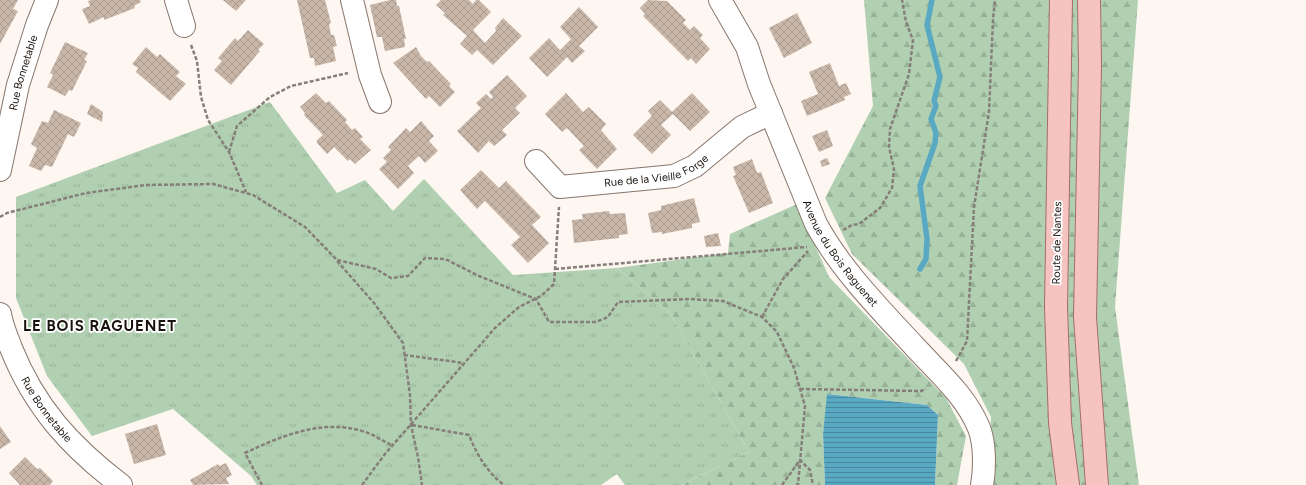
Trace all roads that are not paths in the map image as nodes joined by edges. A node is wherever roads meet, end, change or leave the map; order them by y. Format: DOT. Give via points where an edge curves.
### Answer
graph roads {
  1 [pos="47,0"];
  2 [pos="176,0"];
  3 [pos="352,0"];
  4 [pos="720,0"];
  5 [pos="1061,0"];
  6 [pos="1089,0"];
  7 [pos="184,26"];
  8 [pos="380,102"];
  9 [pos="771,112"];
  10 [pos="536,161"];
  11 [pos="0,170"];
  12 [pos="0,314"];
  13 [pos="121,485"];
  14 [pos="982,485"];
  15 [pos="1068,485"];
  16 [pos="1097,485"];
  1 -- 11 [label="street, Rue Bonnetable" via="18,85"];
  2 -- 7 [label="street"];
  3 -- 8 [label="street" via="368,68"];
  4 -- 9 [label="street, Avenue du Bois Raguenet" via="747,47"];
  5 -- 15 [label="main road, Route de Nantes" via="1056,307 1060,423"];
  6 -- 16 [label="main road" via="1085,317"];
  9 -- 10 [label="street, Rue de la Vieille Forge" via="742,127 695,166 674,176 560,187"];
  9 -- 14 [label="street, Avenue du Bois Raguenet" via="816,224 825,240 937,382 964,400 979,429 985,468"];
  12 -- 13 [label="street, Rue Bonnetable" via="18,365 40,405 69,441"];
}
